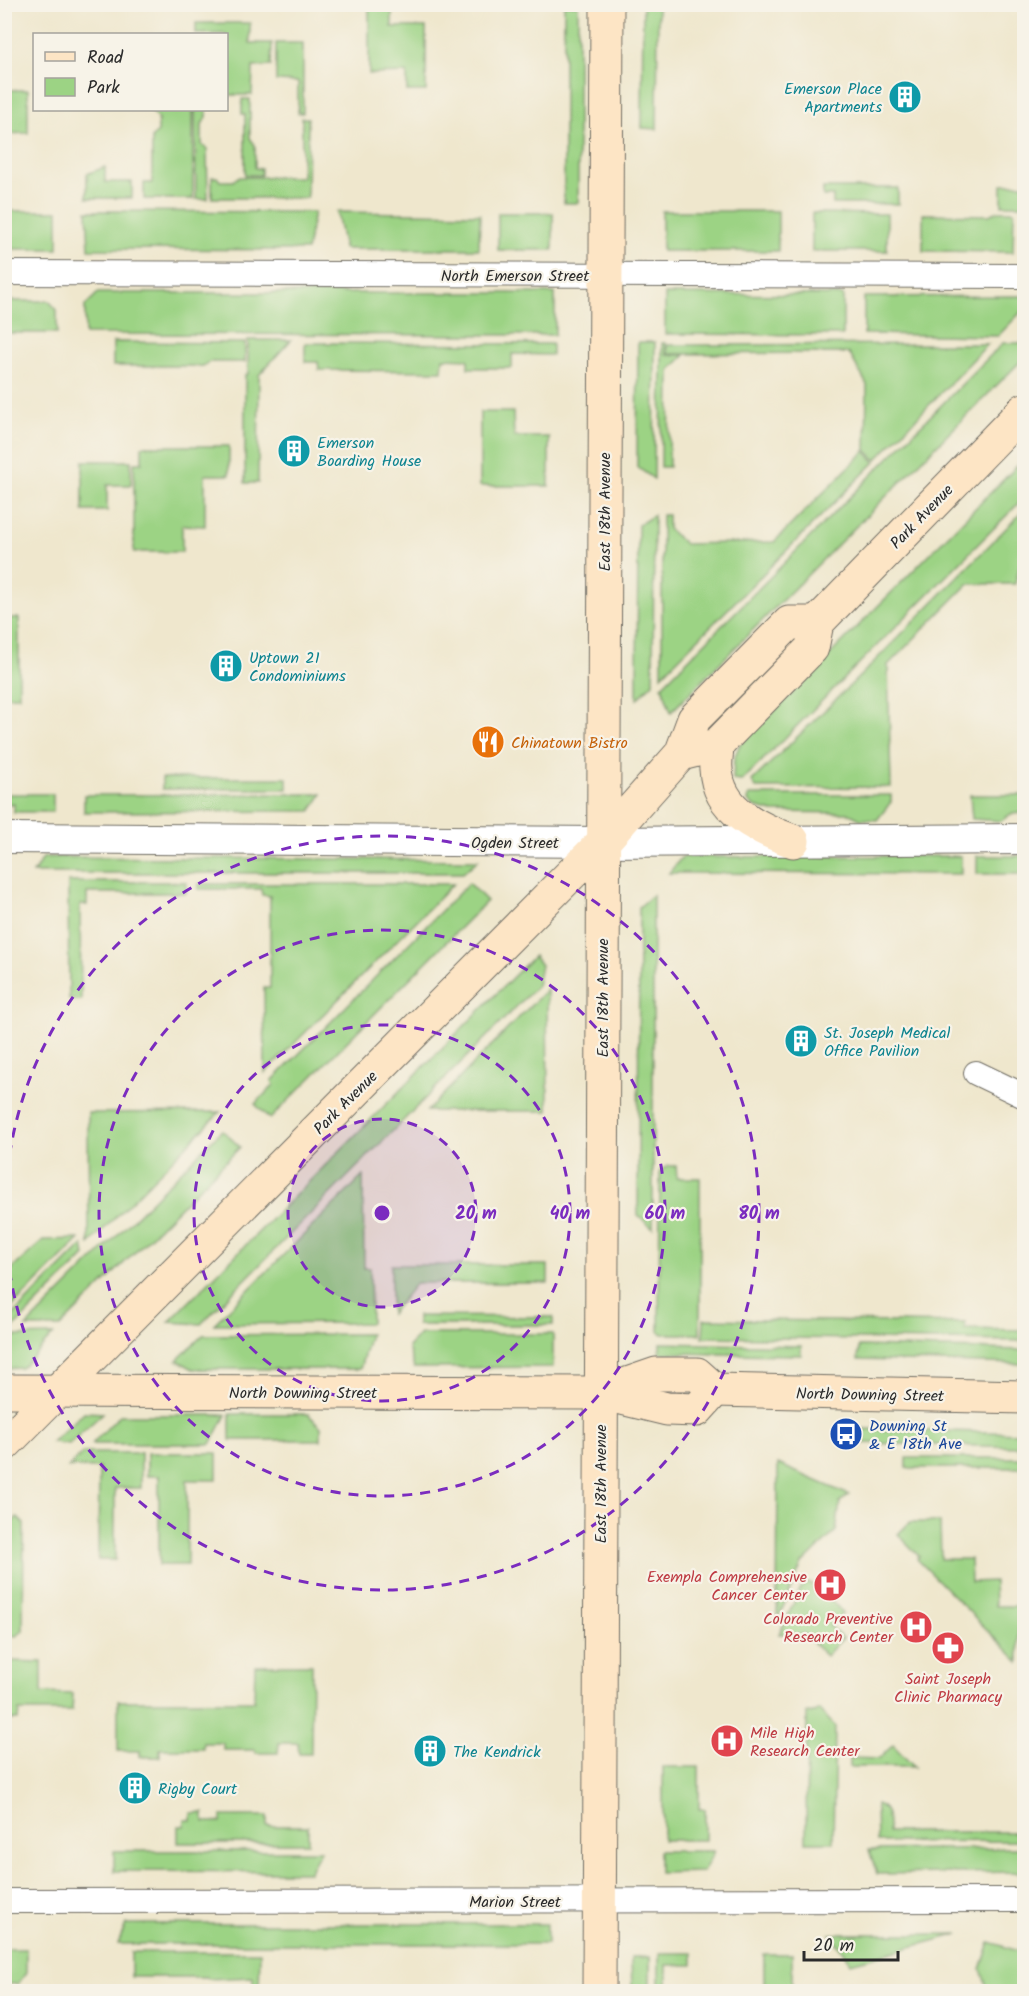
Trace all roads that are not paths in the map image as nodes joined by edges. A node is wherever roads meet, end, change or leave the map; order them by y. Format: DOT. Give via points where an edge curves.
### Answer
graph roads {
  1 [pos="607,4"];
  2 [pos="4,273"];
  3 [pos="605,275"];
  4 [pos="1024,276"];
  5 [pos="1024,410"];
  6 [pos="817,623"];
  7 [pos="717,745"];
  8 [pos="681,754"];
  9 [pos="4,838"];
  10 [pos="1024,839"];
  11 [pos="793,841"];
  12 [pos="603,842"];
  13 [pos="976,1073"];
  14 [pos="1024,1096"];
  15 [pos="4,1391"];
  16 [pos="58,1392"];
  17 [pos="601,1393"];
  18 [pos="1024,1397"];
  19 [pos="4,1445"];
  20 [pos="1024,1900"];
  21 [pos="4,1901"];
  22 [pos="600,1901"];
  23 [pos="599,1992"];
  1 -- 3 [label="main road, East 18th Avenue"];
  2 -- 3 [label="street, North Emerson Street"];
  3 -- 4 [label="street, North Emerson Street"];
  3 -- 12 [label="main road, East 18th Avenue"];
  5 -- 6 [label="main road, Park Avenue"];
  6 -- 7 [label="main road, Park Avenue" via="812,648"];
  6 -- 8 [label="main road, Park Avenue" via="789,623 694,719"];
  7 -- 8 [label="main road"];
  7 -- 11 [label="main road" via="717,777 727,802 764,831"];
  8 -- 12 [label="main road, Park Avenue"];
  9 -- 12 [label="street, Ogden Street"];
  10 -- 11 [label="street, Ogden Street"];
  11 -- 12 [label="street, Ogden Street"];
  12 -- 16 [label="main road, Park Avenue"];
  12 -- 17 [label="main road, East 18th Avenue"];
  13 -- 14 [label="street"];
  15 -- 16 [label="main road, North Downing Street"];
  16 -- 17 [label="main road, North Downing Street"];
  16 -- 19 [label="main road, Park Avenue"];
  17 -- 18 [label="main road, North Downing Street" via="668,1409 697,1410 715,1390"];
  17 -- 22 [label="main road, East 18th Avenue"];
  20 -- 22 [label="street, Marion Street"];
  21 -- 22 [label="street, Marion Street"];
  22 -- 23 [label="main road, East 18th Avenue"];
}
